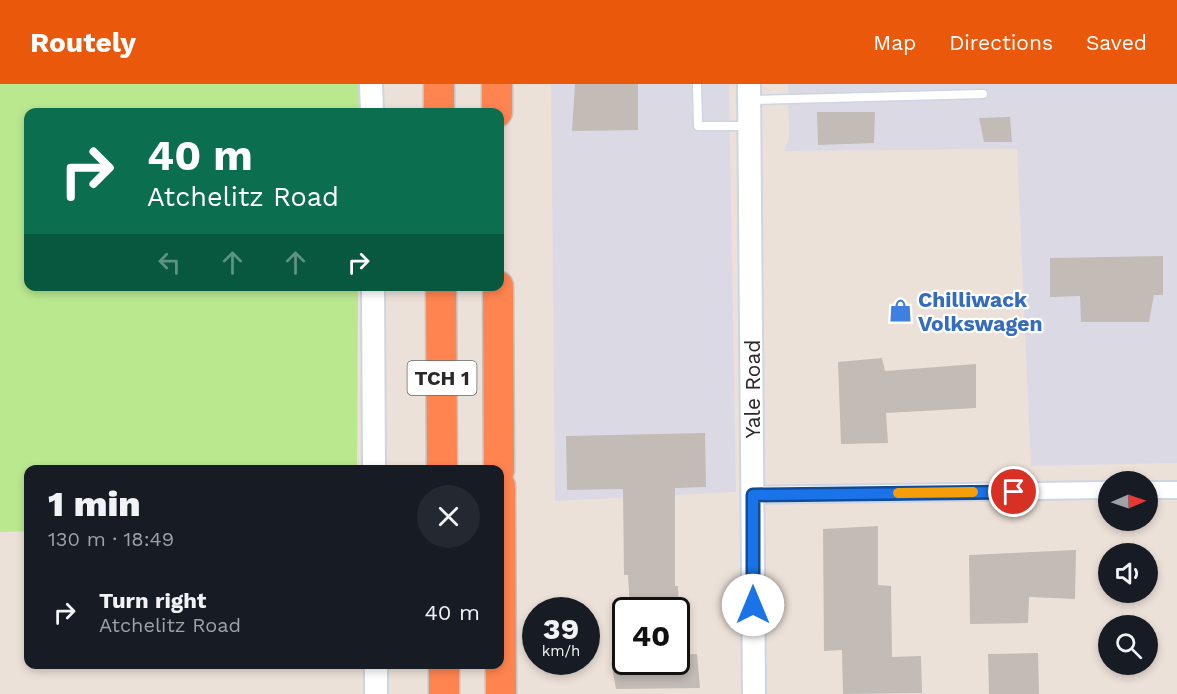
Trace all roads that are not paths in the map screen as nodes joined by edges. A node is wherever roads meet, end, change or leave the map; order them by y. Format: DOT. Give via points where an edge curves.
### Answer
graph roads {
  1 [pos="371,84"];
  2 [pos="439,84"];
  3 [pos="497,84"];
  4 [pos="697,84"];
  5 [pos="749,92"];
  6 [pos="983,94"];
  7 [pos="372,108"];
  8 [pos="440,108"];
  9 [pos="497,108"];
  10 [pos="750,126"];
  11 [pos="373,291"];
  12 [pos="441,291"];
  13 [pos="498,291"];
  14 [pos="374,465"];
  15 [pos="442,465"];
  16 [pos="499,465"];
  17 [pos="1177,489"];
  18 [pos="1098,490"];
  19 [pos="1158,490"];
  20 [pos="753,495"];
  21 [pos="376,669"];
  22 [pos="444,669"];
  23 [pos="501,669"];
  24 [pos="376,694"];
  25 [pos="444,694"];
  26 [pos="501,694"];
  27 [pos="754,694"];
  1 -- 7 [label="street"];
  2 -- 8 [label="highway"];
  3 -- 9 [label="highway"];
  4 -- 10 [label="lane" via="698,126"];
  5 -- 6 [label="lane"];
  5 -- 10 [label="street, Yale Road"];
  10 -- 20 [label="street, Yale Road"];
  11 -- 14 [label="street"];
  12 -- 15 [label="highway, TCH 1"];
  13 -- 16 [label="highway, TCH 1"];
  17 -- 19 [label="street"];
  18 -- 20 [label="street"];
  20 -- 27 [label="street, Yale Road"];
  21 -- 24 [label="street"];
  22 -- 25 [label="highway"];
  23 -- 26 [label="highway"];
}
